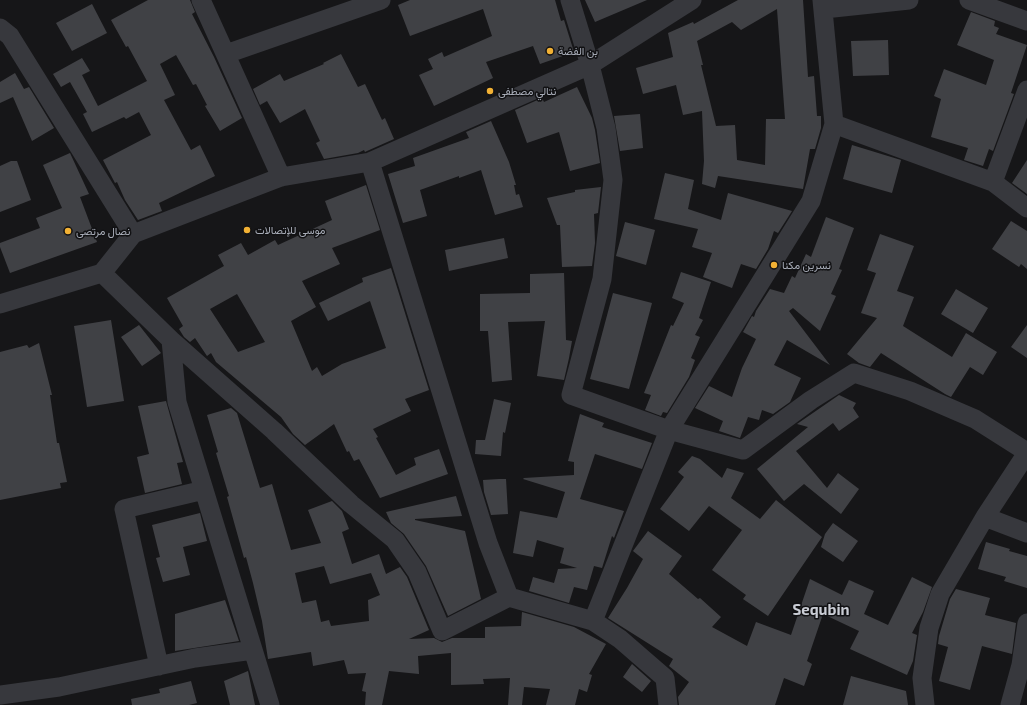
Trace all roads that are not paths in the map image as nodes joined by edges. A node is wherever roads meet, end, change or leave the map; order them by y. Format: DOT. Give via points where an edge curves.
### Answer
graph roads {
  1 [pos="201,0"];
  2 [pos="381,0"];
  3 [pos="570,0"];
  4 [pos="692,0"];
  5 [pos="909,0"];
  6 [pos="969,0"];
  7 [pos="823,4"];
  8 [pos="1027,21"];
  9 [pos="0,28"];
  10 [pos="226,54"];
  11 [pos="590,65"];
  12 [pos="1027,90"];
  13 [pos="834,124"];
  14 [pos="370,162"];
  15 [pos="281,177"];
  16 [pos="994,182"];
  17 [pos="1027,208"];
  18 [pos="133,234"];
  19 [pos="102,273"];
  20 [pos="0,304"];
  21 [pos="171,340"];
  22 [pos="669,430"];
  23 [pos="1027,452"];
  24 [pos="204,490"];
  25 [pos="985,517"];
  26 [pos="1027,533"];
  27 [pos="509,597"];
  28 [pos="593,621"];
  29 [pos="1027,623"];
  30 [pos="254,650"];
  31 [pos="159,666"];
  32 [pos="0,695"];
  33 [pos="270,705"];
  34 [pos="668,705"];
  35 [pos="925,705"];
  36 [pos="1010,705"];
  1 -- 10 [label="street"];
  2 -- 10 [label="street"];
  3 -- 11 [label="street"];
  4 -- 11 [label="street"];
  5 -- 7 [label="street"];
  6 -- 8 [label="street"];
  7 -- 13 [label="street"];
  9 -- 18 [label="street" via="10,36"];
  10 -- 15 [label="street"];
  11 -- 14 [label="street"];
  11 -- 22 [label="street" via="606,128 613,180 602,279 571,396"];
  12 -- 16 [label="street"];
  13 -- 16 [label="street"];
  13 -- 22 [label="street" via="811,201"];
  14 -- 15 [label="street"];
  14 -- 27 [label="street" via="488,543"];
  15 -- 18 [label="street"];
  16 -- 17 [label="street"];
  18 -- 19 [label="street"];
  19 -- 20 [label="street"];
  19 -- 21 [label="street"];
  21 -- 24 [label="street" via="177,402"];
  21 -- 27 [label="street" via="274,431 351,504 395,540 417,572 442,631"];
  22 -- 23 [label="street" via="743,450 811,400 854,373 910,391 975,419"];
  22 -- 28 [label="street"];
  23 -- 25 [label="street"];
  24 -- 30 [label="street"];
  24 -- 31 [label="street" via="124,509"];
  25 -- 26 [label="street"];
  25 -- 35 [label="street" via="940,594 929,628 922,678"];
  27 -- 28 [label="street"];
  28 -- 34 [label="street" via="620,638 665,678"];
  29 -- 36 [label="street"];
  30 -- 31 [label="street"];
  30 -- 33 [label="street"];
  31 -- 32 [label="street" via="59,688"];
}
